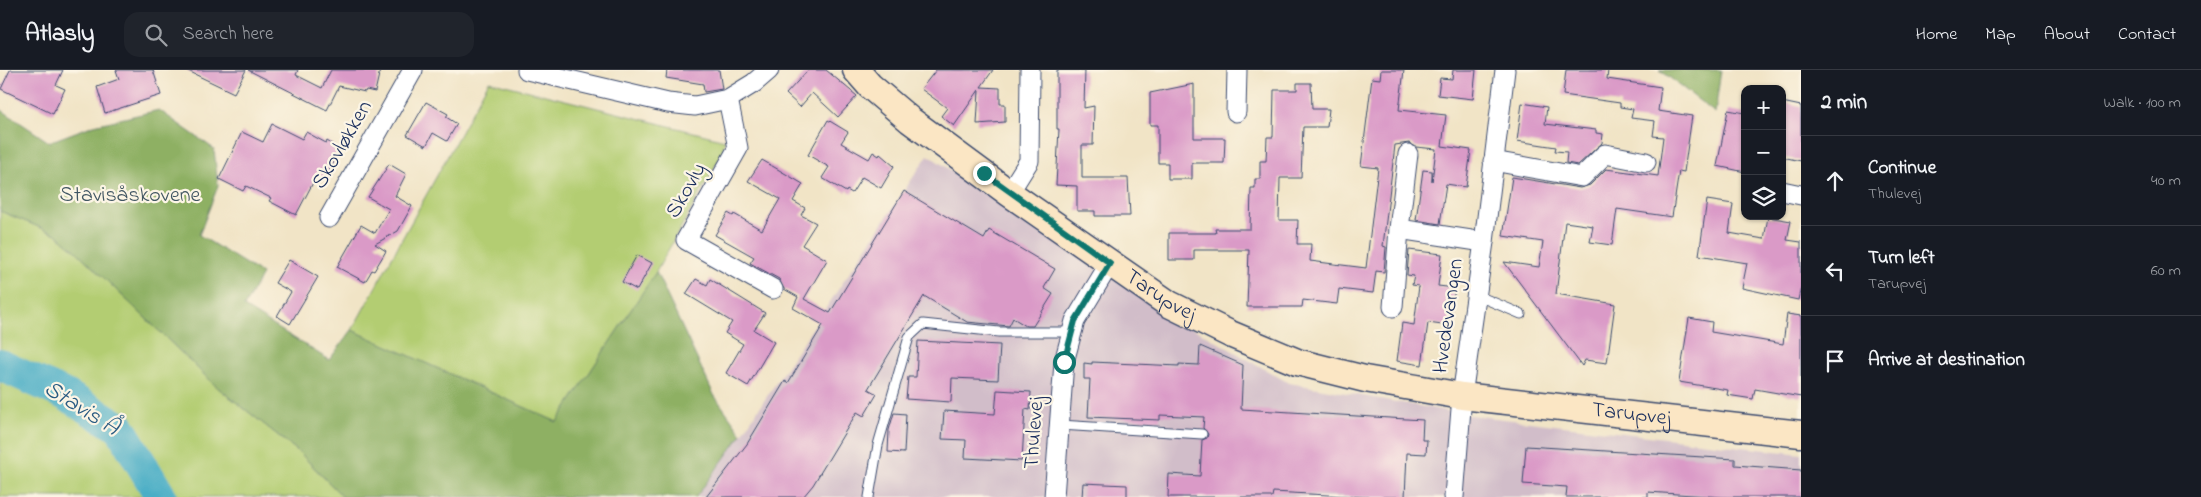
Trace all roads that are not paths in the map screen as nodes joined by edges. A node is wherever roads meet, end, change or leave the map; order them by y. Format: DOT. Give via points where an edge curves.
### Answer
graph roads {
  1 [pos="412,70"];
  2 [pos="527,70"];
  3 [pos="769,70"];
  4 [pos="856,70"];
  5 [pos="1030,70"];
  6 [pos="1237,70"];
  7 [pos="1505,70"];
  8 [pos="728,99"];
  9 [pos="1236,112"];
  10 [pos="1408,154"];
  11 [pos="1493,161"];
  12 [pos="1646,162"];
  13 [pos="1786,192"];
  14 [pos="1009,193"];
  15 [pos="1801,195"];
  16 [pos="329,218"];
  17 [pos="1399,229"];
  18 [pos="1484,242"];
  19 [pos="1110,263"];
  20 [pos="773,288"];
  21 [pos="1476,295"];
  22 [pos="1394,307"];
  23 [pos="1521,314"];
  24 [pos="1072,332"];
  25 [pos="1462,396"];
  26 [pos="1060,425"];
  27 [pos="1202,434"];
  28 [pos="1801,434"];
  29 [pos="869,497"];
  30 [pos="1054,497"];
  31 [pos="1454,497"];
  1 -- 16 [label="street, Skovløkken"];
  2 -- 8 [label="street" via="668,103 695,106"];
  3 -- 8 [label="street"];
  4 -- 14 [label="street, Tarupvej" via="910,120"];
  5 -- 14 [label="street" via="1029,161"];
  6 -- 9 [label="street"];
  7 -- 11 [label="street, Hvedevangen"];
  8 -- 20 [label="street, Skovly" via="738,148 686,240"];
  10 -- 17 [label="street"];
  11 -- 12 [label="street" via="1582,176 1605,154"];
  11 -- 18 [label="street, Hvedevangen"];
  13 -- 15 [label="street"];
  14 -- 19 [label="street, Tarupvej"];
  17 -- 18 [label="street, Hvedevangen"];
  17 -- 22 [label="street"];
  18 -- 21 [label="street, Hvedevangen"];
  19 -- 24 [label="street, Thulevej" via="1075,321"];
  19 -- 25 [label="street, Tarupvej" via="1169,304 1297,362 1365,379"];
  21 -- 23 [label="lane"];
  21 -- 25 [label="street, Hvedevangen"];
  24 -- 26 [label="street, Thulevej" via="1064,362"];
  24 -- 29 [label="lane" via="999,332 923,324 909,337 878,445"];
  25 -- 28 [label="street, Tarupvej"];
  25 -- 31 [label="street"];
  26 -- 27 [label="lane"];
  26 -- 30 [label="street, Thulevej"];
}
